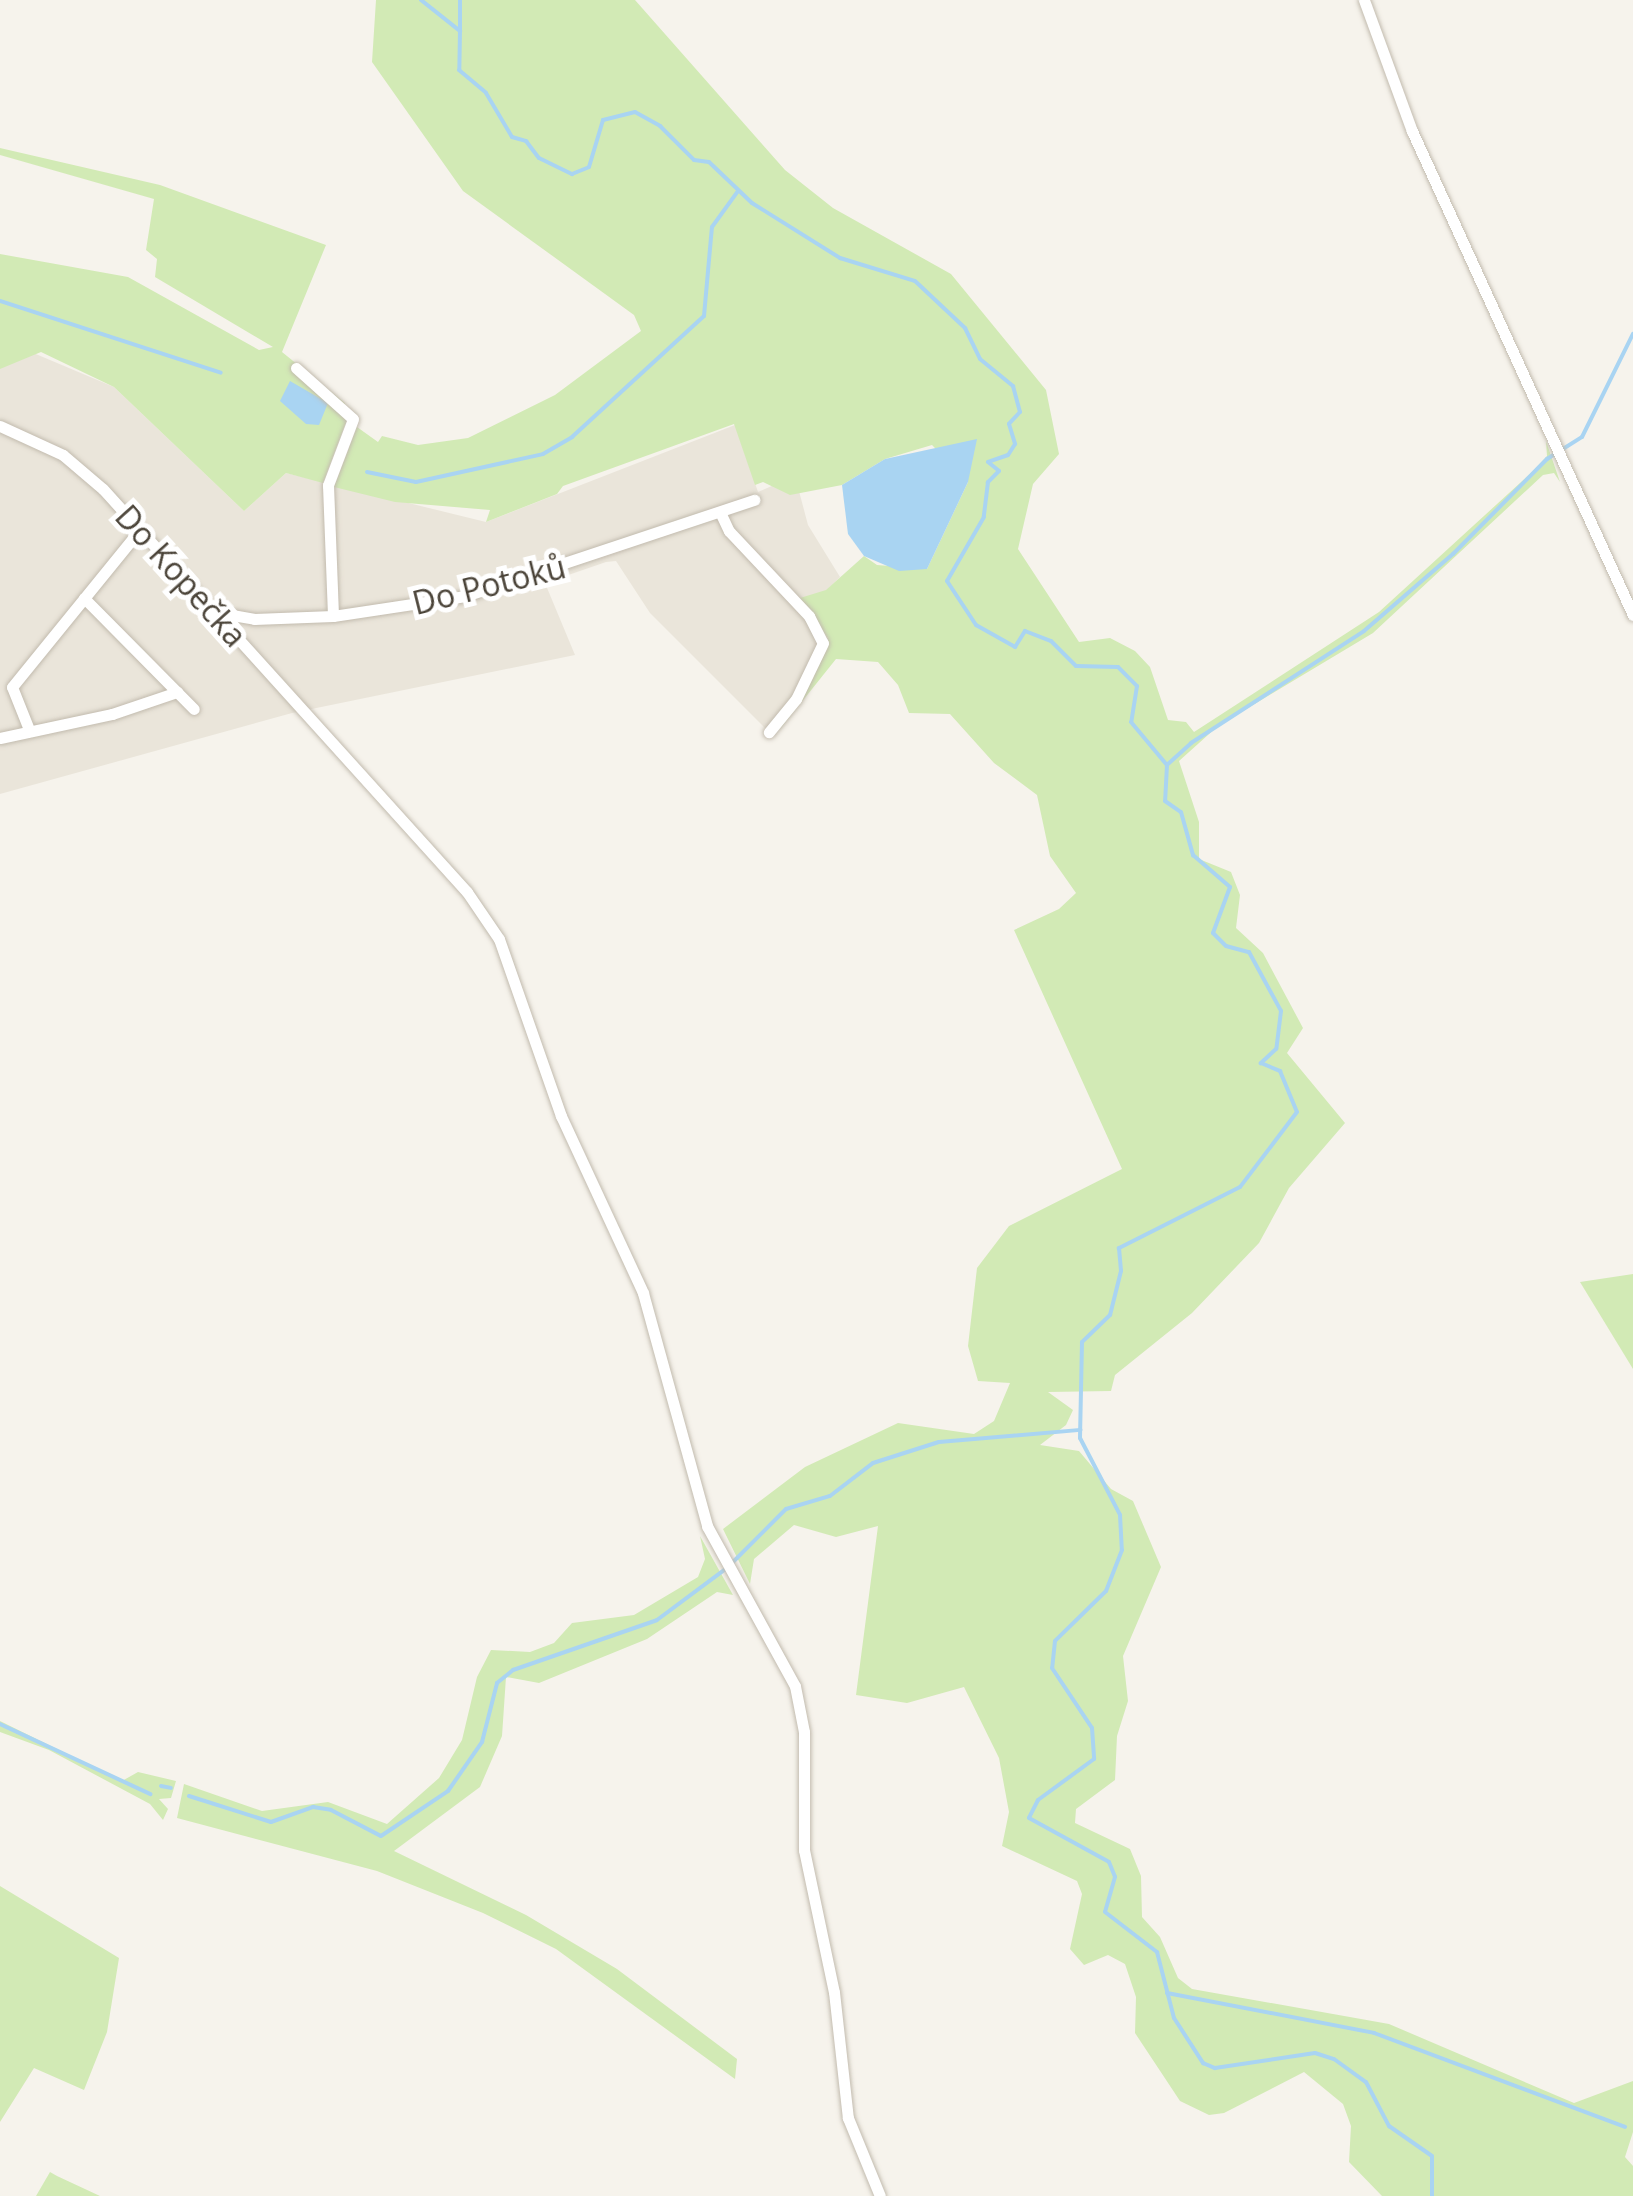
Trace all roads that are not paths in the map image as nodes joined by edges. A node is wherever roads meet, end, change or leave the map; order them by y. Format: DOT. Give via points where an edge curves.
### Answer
graph roads {
  1 [pos="1364,0"];
  2 [pos="296,368"];
  3 [pos="0,426"];
  4 [pos="754,500"];
  5 [pos="720,512"];
  6 [pos="139,531"];
  7 [pos="84,598"];
  8 [pos="215,612"];
  9 [pos="1633,615"];
  10 [pos="334,616"];
  11 [pos="177,692"];
  12 [pos="194,709"];
  13 [pos="28,727"];
  14 [pos="769,732"];
  15 [pos="0,738"];
  16 [pos="880,2196"];
  1 -- 9 [label="street" via="1412,131"];
  2 -- 10 [label="street" via="353,419 328,485"];
  3 -- 6 [label="street, Do Kopečka" via="63,455"];
  4 -- 5 [label="street, Do Potoků"];
  5 -- 10 [label="street, Do Potoků" via="524,580"];
  5 -- 14 [label="street" via="738,542 810,616 823,643 796,698"];
  6 -- 7 [label="street"];
  6 -- 8 [label="street, Do Kopečka"];
  7 -- 11 [label="street"];
  7 -- 13 [label="street" via="12,687"];
  8 -- 10 [label="street, Do Potoků" via="254,619"];
  8 -- 16 [label="street, Do Kopečka" via="467,892 499,939 562,1116 643,1293 720,1556 778,1650 802,1709 804,1850 834,1992 848,2118"];
  11 -- 12 [label="street"];
  11 -- 13 [label="street" via="112,714"];
  13 -- 15 [label="street"];
}
